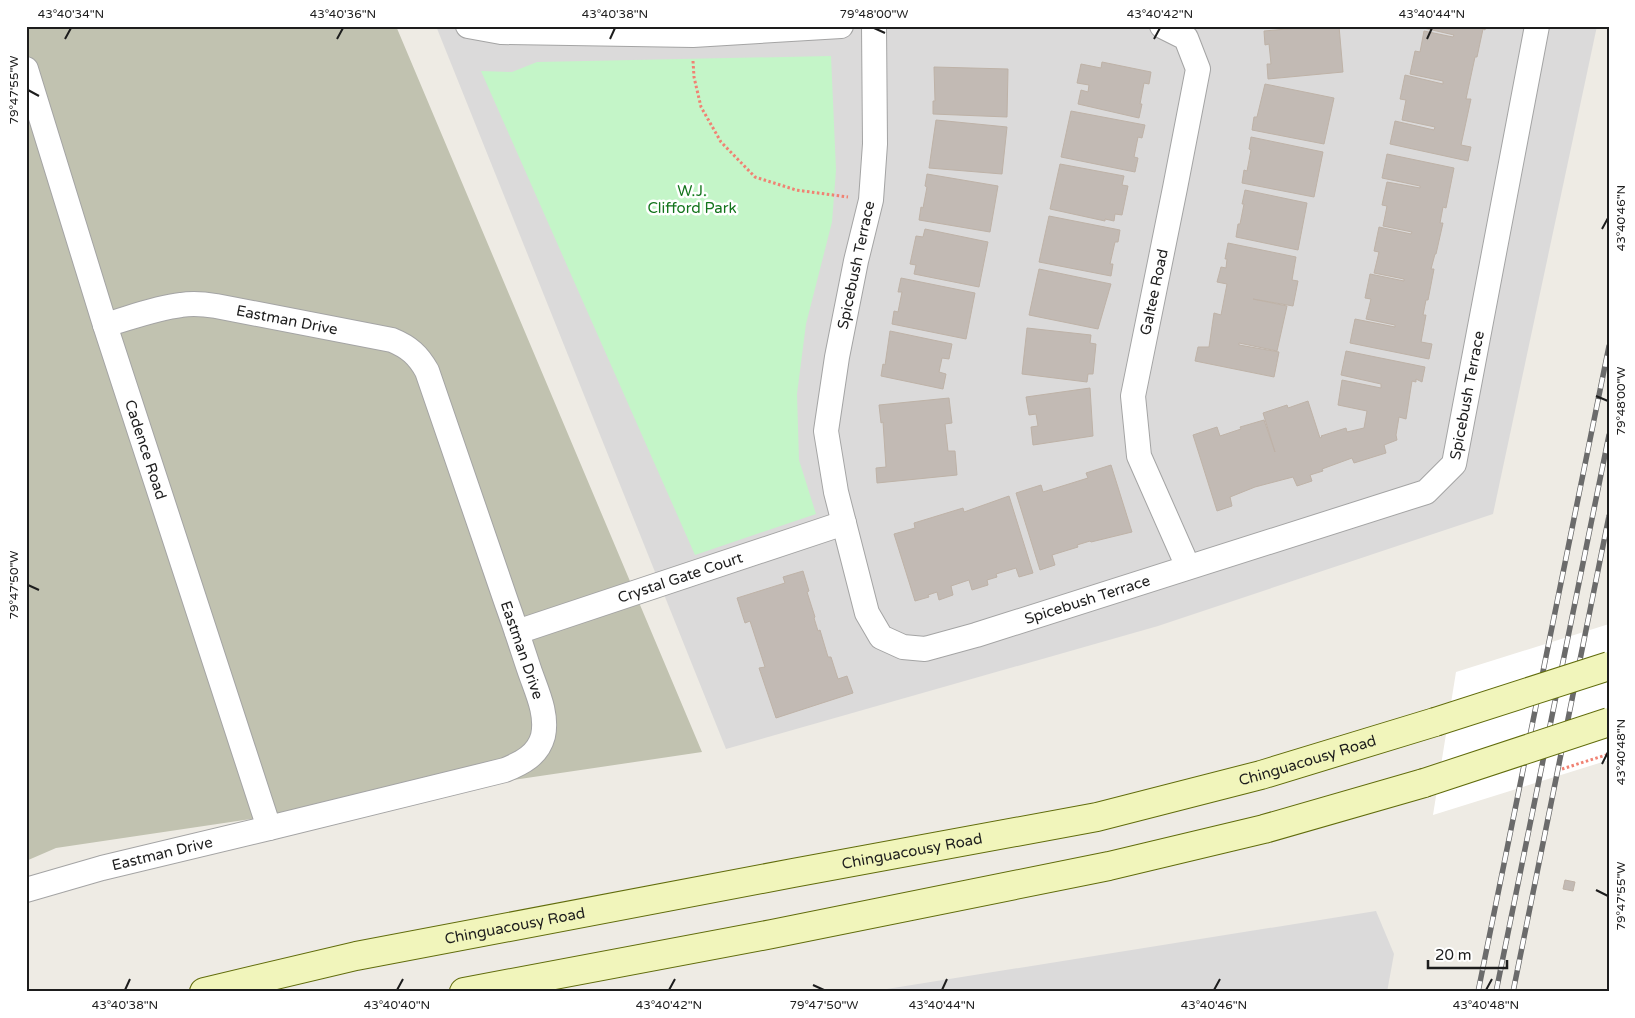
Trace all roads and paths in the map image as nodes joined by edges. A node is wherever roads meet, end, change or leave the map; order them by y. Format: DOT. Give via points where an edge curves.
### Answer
graph roads {
  1 [pos="468,26"];
  2 [pos="841,26"];
  3 [pos="874,26"];
  4 [pos="1162,26"];
  5 [pos="1537,26"];
  6 [pos="693,35"];
  7 [pos="26,69"];
  8 [pos="870,200"];
  9 [pos="105,325"];
  10 [pos="844,523"];
  11 [pos="1188,567"];
  12 [pos="517,632"];
  13 [pos="1609,666"];
  14 [pos="1609,722"];
  15 [pos="269,828"];
  16 [pos="26,890"];
  17 [pos="204,992"];
  18 [pos="464,992"];
  1 -- 6 [label="street" via="501,32"];
  2 -- 6 [label="street"];
  3 -- 8 [label="street, Spicebush Terrace" via="875,144"];
  4 -- 11 [label="street, Galtee Road" via="1186,38 1198,68 1132,396 1139,456"];
  5 -- 11 [label="street, Spicebush Terrace" via="1454,464 1426,492"];
  6 -- 8 [label="path" via="694,77 701,107 721,142 755,177 796,190"];
  7 -- 9 [label="street, Cadence Road"];
  8 -- 10 [label="street, Spicebush Terrace" via="837,357 826,430"];
  9 -- 12 [label="street, Eastman Drive" via="167,307 202,304 392,340 413,351 427,371"];
  9 -- 15 [label="street, Cadence Road"];
  10 -- 11 [label="street, Spicebush Terrace" via="867,613 880,637 904,647 933,647"];
  10 -- 12 [label="street, Crystal Gate Court"];
  12 -- 15 [label="street, Eastman Drive" via="544,722 538,748 529,758 505,770"];
  13 -- 17 [label="main road, Chinguacousy Road, bridge" via="1261,775 1097,817 356,956"];
  14 -- 18 [label="main road, bridge" via="1424,783 1264,829 1109,866"];
  15 -- 16 [label="street, Eastman Drive" via="102,868"];
}
